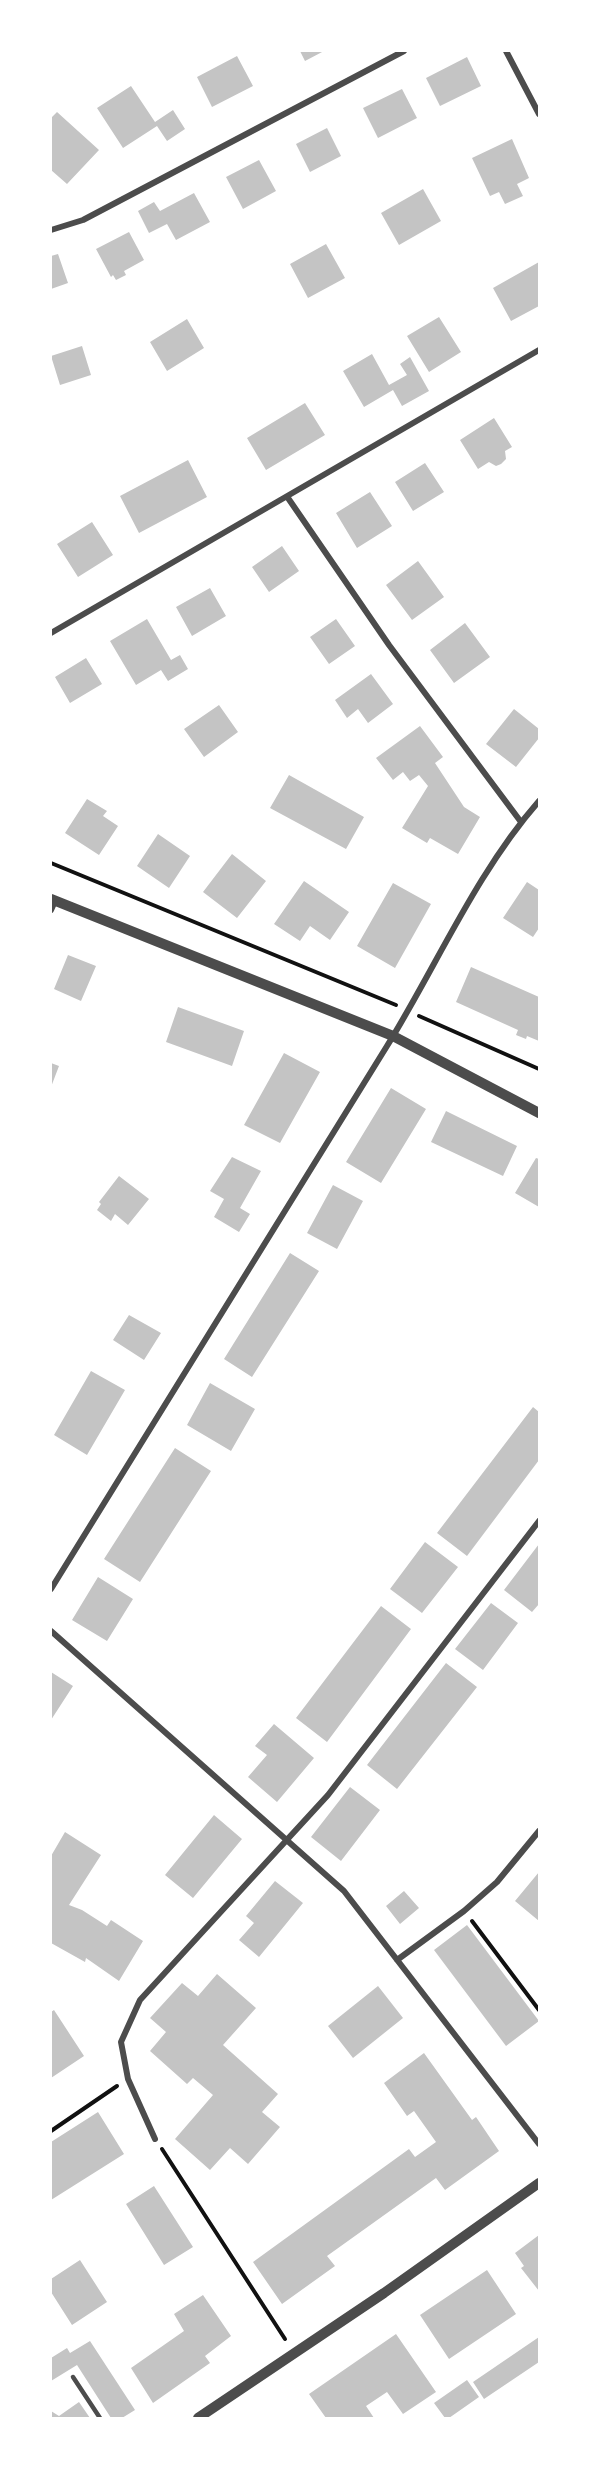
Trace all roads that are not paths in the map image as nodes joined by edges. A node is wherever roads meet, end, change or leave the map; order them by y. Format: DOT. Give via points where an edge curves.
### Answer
graph roads {
  1 [pos="404,51"];
  2 [pos="506,51"];
  3 [pos="539,114"];
  4 [pos="51,230"];
  5 [pos="539,350"];
  6 [pos="288,498"];
  7 [pos="51,633"];
  8 [pos="539,801"];
  9 [pos="521,822"];
  10 [pos="52,903"];
  11 [pos="393,1036"];
  12 [pos="539,1113"];
  13 [pos="539,1521"];
  14 [pos="51,1589"];
  15 [pos="51,1631"];
  16 [pos="539,1831"];
  17 [pos="287,1840"];
  18 [pos="397,1960"];
  19 [pos="155,2139"];
  20 [pos="539,2144"];
  21 [pos="539,2183"];
  22 [pos="73,2377"];
  23 [pos="100,2418"];
  24 [pos="198,2418"];
  1 -- 4 [label="street" via="83,220"];
  2 -- 3 [label="street"];
  5 -- 6 [label="street"];
  6 -- 7 [label="street"];
  6 -- 9 [label="street" via="389,645"];
  8 -- 9 [label="street"];
  9 -- 11 [label="street"];
  10 -- 11 [label="street"];
  11 -- 12 [label="street"];
  11 -- 14 [label="street"];
  13 -- 17 [label="street" via="328,1795"];
  15 -- 17 [label="street"];
  16 -- 18 [label="street" via="497,1882"];
  17 -- 18 [label="street" via="344,1891"];
  17 -- 19 [label="street" via="140,2000 121,2042 128,2079"];
  18 -- 20 [label="street"];
  21 -- 24 [label="street" via="384,2294"];
  22 -- 23 [label="lane"];
}
